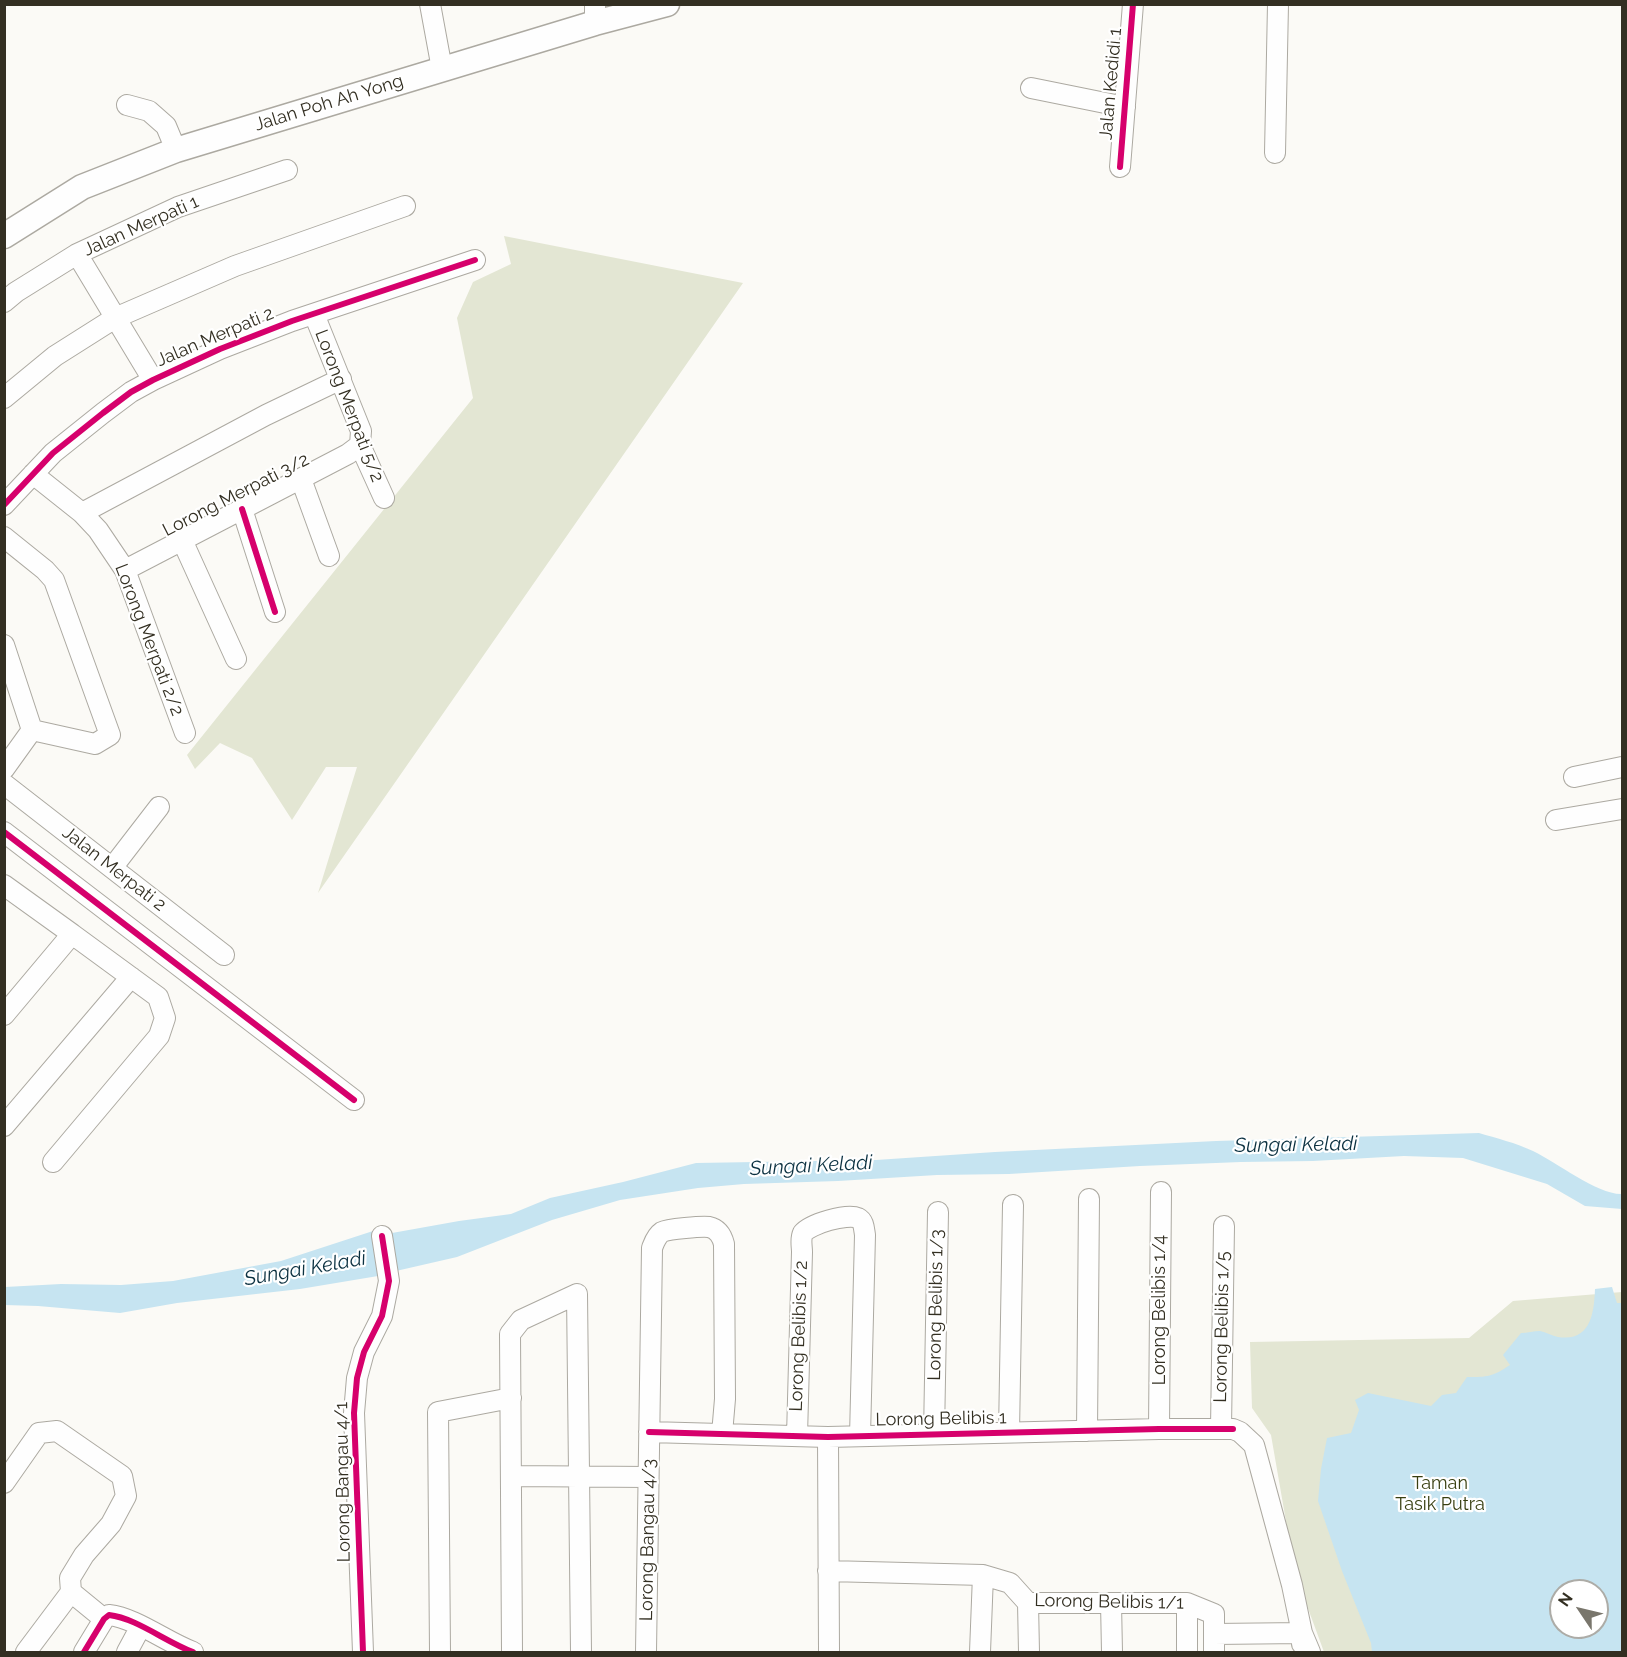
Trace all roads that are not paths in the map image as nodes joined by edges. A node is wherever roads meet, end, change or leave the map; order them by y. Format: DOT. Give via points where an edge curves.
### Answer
graph roads {
  1 [pos="430,4"];
  2 [pos="667,4"];
  3 [pos="1133,4"];
  4 [pos="1278,4"];
  5 [pos="595,14"];
  6 [pos="442,69"];
  7 [pos="1031,88"];
  8 [pos="127,105"];
  9 [pos="1125,107"];
  10 [pos="176,150"];
  11 [pos="1275,153"];
  12 [pos="1120,166"];
  13 [pos="286,171"];
  14 [pos="405,206"];
  15 [pos="4,236"];
  16 [pos="77,254"];
  17 [pos="475,260"];
  18 [pos="4,302"];
  19 [pos="314,314"];
  20 [pos="115,318"];
  21 [pos="340,379"];
  22 [pos="153,380"];
  23 [pos="4,398"];
  24 [pos="360,445"];
  25 [pos="33,474"];
  26 [pos="301,479"];
  27 [pos="384,498"];
  28 [pos="4,505"];
  29 [pos="242,509"];
  30 [pos="82,513"];
  31 [pos="4,537"];
  32 [pos="182,540"];
  33 [pos="329,556"];
  34 [pos="125,570"];
  35 [pos="275,612"];
  36 [pos="4,645"];
  37 [pos="236,659"];
  38 [pos="32,730"];
  39 [pos="185,733"];
  40 [pos="1623,767"];
  41 [pos="4,769"];
  42 [pos="1574,777"];
  43 [pos="4,784"];
  44 [pos="159,807"];
  45 [pos="1623,809"];
  46 [pos="1556,820"];
  47 [pos="4,832"];
  48 [pos="112,867"];
  49 [pos="4,885"];
  50 [pos="72,934"];
  51 [pos="224,955"];
  52 [pos="131,977"];
  53 [pos="4,1015"];
  54 [pos="354,1100"];
  55 [pos="4,1126"];
  56 [pos="53,1162"];
  57 [pos="1161,1192"];
  58 [pos="1089,1199"];
  59 [pos="1012,1205"];
  60 [pos="938,1212"];
  61 [pos="1224,1226"];
  62 [pos="382,1236"];
  63 [pos="511,1398"];
  64 [pos="1227,1428"];
  65 [pos="1159,1429"];
  66 [pos="1087,1431"];
  67 [pos="649,1432"];
  68 [pos="1010,1432"];
  69 [pos="722,1434"];
  70 [pos="934,1434"];
  71 [pos="796,1436"];
  72 [pos="860,1436"];
  73 [pos="828,1437"];
  74 [pos="511,1476"];
  75 [pos="580,1477"];
  76 [pos="648,1477"];
  77 [pos="4,1483"];
  78 [pos="828,1571"];
  79 [pos="983,1575"];
  80 [pos="71,1592"];
  81 [pos="1028,1603"];
  82 [pos="1111,1603"];
  83 [pos="1188,1603"];
  84 [pos="104,1618"];
  85 [pos="135,1623"];
  86 [pos="1214,1643"];
  87 [pos="1302,1643"];
  88 [pos="26,1653"];
  89 [pos="84,1653"];
  90 [pos="127,1653"];
  91 [pos="193,1653"];
  92 [pos="363,1653"];
  93 [pos="440,1653"];
  94 [pos="512,1653"];
  95 [pos="580,1653"];
  96 [pos="646,1653"];
  97 [pos="829,1653"];
  98 [pos="980,1653"];
  99 [pos="1029,1653"];
  100 [pos="1112,1653"];
  101 [pos="1186,1653"];
  102 [pos="1310,1653"];
  1 -- 6 [label="street"];
  2 -- 5 [label="main road, Jalan Poh Ah Yong"];
  3 -- 9 [label="street, Jalan Kedidi 1"];
  4 -- 11 [label="street"];
  5 -- 6 [label="main road, Jalan Poh Ah Yong"];
  6 -- 10 [label="main road, Jalan Poh Ah Yong"];
  7 -- 9 [label="street"];
  8 -- 10 [label="street" via="149,111 166,126"];
  9 -- 12 [label="street, Jalan Kedidi 1"];
  10 -- 15 [label="main road, Jalan Poh Ah Yong" via="82,187"];
  13 -- 16 [label="street, Jalan Merpati 1" via="178,207"];
  14 -- 20 [label="street" via="235,266"];
  16 -- 18 [label="street, Jalan Merpati 1"];
  16 -- 20 [label="street"];
  17 -- 19 [label="street, Jalan Merpati 2"];
  19 -- 21 [label="street, Lorong Merpati 5/2"];
  19 -- 22 [label="street, Jalan Merpati 2" via="220,349"];
  20 -- 22 [label="street"];
  20 -- 23 [label="street" via="55,356"];
  21 -- 24 [label="street, Lorong Merpati 5/2" via="361,431"];
  21 -- 30 [label="street"];
  22 -- 25 [label="street, Jalan Merpati 2" via="103,413"];
  24 -- 26 [label="street, Lorong Merpati 3/2"];
  24 -- 27 [label="street, Lorong Merpati 5/2"];
  25 -- 28 [label="street, Jalan Merpati 2"];
  25 -- 30 [label="street, Lorong Merpati 2/2"];
  26 -- 29 [label="street, Lorong Merpati 3/2"];
  26 -- 33 [label="street"];
  29 -- 32 [label="street, Lorong Merpati 3/2"];
  29 -- 35 [label="street"];
  30 -- 34 [label="street, Lorong Merpati 2/2"];
  31 -- 38 [label="street" via="54,580 110,735 95,744"];
  32 -- 34 [label="street, Lorong Merpati 3/2"];
  32 -- 37 [label="street"];
  34 -- 39 [label="street, Lorong Merpati 2/2"];
  36 -- 38 [label="street"];
  38 -- 41 [label="street"];
  40 -- 42 [label="street"];
  43 -- 48 [label="street, Jalan Merpati 2"];
  44 -- 48 [label="street"];
  45 -- 46 [label="street"];
  47 -- 54 [label="street"];
  48 -- 51 [label="street, Jalan Merpati 2"];
  49 -- 50 [label="street"];
  50 -- 52 [label="street"];
  50 -- 53 [label="street"];
  52 -- 55 [label="street"];
  52 -- 56 [label="street" via="158,997 165,1018 159,1036"];
  57 -- 65 [label="street, Lorong Belibis 1/4"];
  58 -- 66 [label="street"];
  59 -- 68 [label="street"];
  60 -- 70 [label="street, Lorong Belibis 1/3"];
  61 -- 64 [label="street, Lorong Belibis 1/5"];
  62 -- 92 [label="street, Lorong Bangau 4/1" via="389,1281 382,1316 364,1352 357,1378 354,1413"];
  63 -- 74 [label="street"];
  63 -- 75 [label="street" via="510,1334 521,1320 577,1294"];
  63 -- 93 [label="street" via="438,1412"];
  64 -- 65 [label="street, Lorong Belibis 1"];
  64 -- 87 [label="street" via="1240,1431 1254,1445 1292,1585"];
  65 -- 66 [label="street, Lorong Belibis 1"];
  66 -- 68 [label="street, Lorong Belibis 1"];
  67 -- 69 [label="street, Lorong Belibis 1"];
  67 -- 69 [label="street, Lorong Bangau 4/3" via="652,1248 662,1232 710,1227 721,1234 724,1244"];
  67 -- 76 [label="street, Lorong Bangau 4/3"];
  68 -- 70 [label="street, Lorong Belibis 1"];
  69 -- 71 [label="street, Lorong Belibis 1"];
  70 -- 72 [label="street, Lorong Belibis 1"];
  71 -- 72 [label="street, Lorong Belibis 1/2" via="801,1236 810,1227 849,1216 862,1222 865,1235"];
  71 -- 73 [label="street, Lorong Belibis 1"];
  72 -- 73 [label="street, Lorong Belibis 1"];
  73 -- 78 [label="street"];
  74 -- 75 [label="street"];
  74 -- 94 [label="street"];
  75 -- 76 [label="street"];
  75 -- 95 [label="street"];
  76 -- 96 [label="street, Lorong Bangau 4/3"];
  77 -- 80 [label="street" via="39,1434 57,1431 122,1476 126,1496 111,1524 74,1570"];
  78 -- 79 [label="street, Lorong Belibis 1/1"];
  78 -- 97 [label="street"];
  79 -- 81 [label="street, Lorong Belibis 1/1" via="1010,1583"];
  79 -- 98 [label="street"];
  80 -- 84 [label="street"];
  80 -- 88 [label="street"];
  81 -- 82 [label="street, Lorong Belibis 1/1"];
  81 -- 99 [label="street"];
  82 -- 83 [label="street, Lorong Belibis 1/1"];
  82 -- 100 [label="street"];
  83 -- 86 [label="street, Lorong Belibis 1/1" via="1214,1614"];
  83 -- 101 [label="street"];
  84 -- 85 [label="street" via="119,1616"];
  84 -- 89 [label="street"];
  85 -- 90 [label="street"];
  85 -- 91 [label="street"];
  86 -- 87 [label="street"];
  87 -- 102 [label="street"];
}
